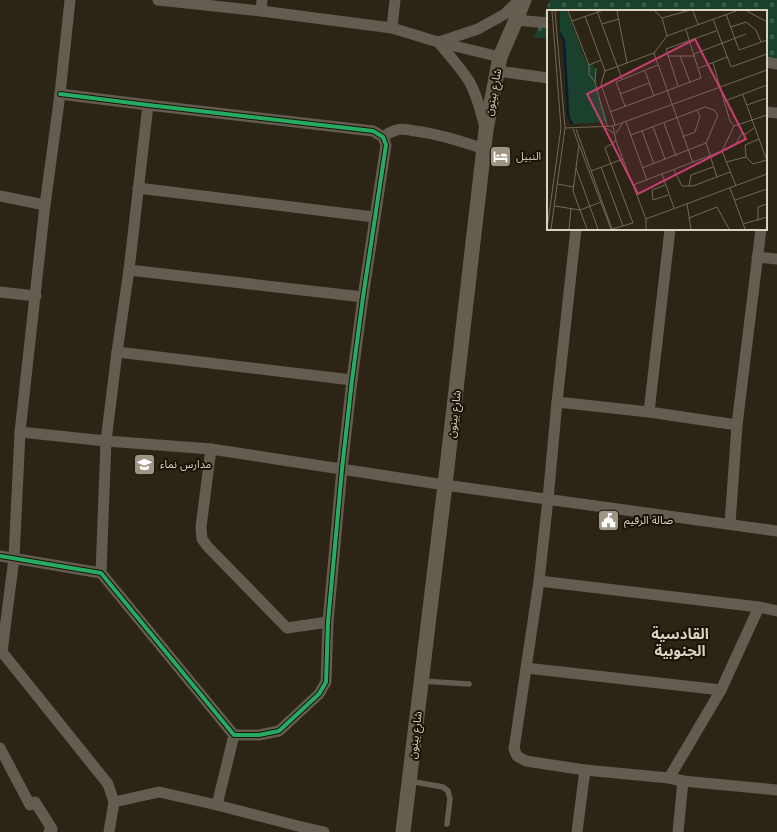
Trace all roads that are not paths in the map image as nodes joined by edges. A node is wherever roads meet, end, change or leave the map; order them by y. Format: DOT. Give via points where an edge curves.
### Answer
graph roads {
  1 [pos="70,0"];
  2 [pos="158,0"];
  3 [pos="395,0"];
  4 [pos="519,0"];
  5 [pos="524,0"];
  6 [pos="261,5"];
  7 [pos="516,20"];
  8 [pos="547,23"];
  9 [pos="392,28"];
  10 [pos="438,42"];
  11 [pos="767,62"];
  12 [pos="499,64"];
  13 [pos="777,64"];
  14 [pos="547,78"];
  15 [pos="60,94"];
  16 [pos="148,105"];
  17 [pos="767,112"];
  18 [pos="777,113"];
  19 [pos="486,130"];
  20 [pos="383,137"];
  21 [pos="484,149"];
  22 [pos="138,188"];
  23 [pos="0,196"];
  24 [pos="45,204"];
  25 [pos="374,217"];
  26 [pos="576,230"];
  27 [pos="670,230"];
  28 [pos="761,230"];
  29 [pos="757,257"];
  30 [pos="777,259"];
  31 [pos="129,270"];
  32 [pos="0,292"];
  33 [pos="36,296"];
  34 [pos="363,297"];
  35 [pos="117,352"];
  36 [pos="352,380"];
  37 [pos="556,402"];
  38 [pos="649,412"];
  39 [pos="737,425"];
  40 [pos="20,432"];
  41 [pos="106,441"];
  42 [pos="211,449"];
  43 [pos="342,469"];
  44 [pos="445,485"];
  45 [pos="548,499"];
  46 [pos="730,524"];
  47 [pos="777,531"];
  48 [pos="0,556"];
  49 [pos="14,558"];
  50 [pos="101,573"];
  51 [pos="539,581"];
  52 [pos="759,607"];
  53 [pos="777,611"];
  54 [pos="328,622"];
  55 [pos="1,652"];
  56 [pos="526,668"];
  57 [pos="421,681"];
  58 [pos="469,684"];
  59 [pos="721,690"];
  60 [pos="234,735"];
  61 [pos="0,748"];
  62 [pos="585,770"];
  63 [pos="670,778"];
  64 [pos="409,781"];
  65 [pos="683,781"];
  66 [pos="777,790"];
  67 [pos="114,802"];
  68 [pos="217,805"];
  69 [pos="448,824"];
  70 [pos="298,829"];
  71 [pos="49,832"];
  72 [pos="109,832"];
  73 [pos="324,832"];
  74 [pos="403,832"];
  75 [pos="577,832"];
  76 [pos="678,832"];
  1 -- 15 [label="street"];
  2 -- 6 [label="street"];
  3 -- 9 [label="street"];
  4 -- 10 [label="street" via="505,14 478,29"];
  5 -- 7 [label="street, شارع بينون"];
  6 -- 9 [label="street"];
  7 -- 8 [label="street"];
  7 -- 12 [label="street, شارع بينون"];
  9 -- 10 [label="street"];
  10 -- 12 [label="street"];
  10 -- 19 [label="street" via="470,82"];
  11 -- 13 [label="street"];
  12 -- 14 [label="street"];
  12 -- 19 [label="street, شارع بينون"];
  15 -- 16 [label="street"];
  15 -- 24 [label="street"];
  16 -- 20 [label="street" via="373,131"];
  16 -- 22 [label="street"];
  17 -- 18 [label="street"];
  19 -- 21 [label="street, شارع بينون"];
  20 -- 21 [label="street" via="398,129 408,130 452,138"];
  20 -- 25 [label="street" via="386,145"];
  21 -- 44 [label="street, شارع بينون"];
  22 -- 25 [label="street"];
  22 -- 31 [label="street"];
  23 -- 24 [label="street"];
  24 -- 33 [label="street"];
  25 -- 34 [label="street"];
  26 -- 37 [label="street"];
  27 -- 38 [label="street"];
  28 -- 29 [label="street"];
  29 -- 30 [label="street"];
  29 -- 39 [label="street"];
  31 -- 34 [label="street"];
  31 -- 35 [label="street"];
  32 -- 33 [label="street"];
  33 -- 40 [label="street"];
  34 -- 36 [label="street"];
  35 -- 36 [label="street"];
  35 -- 41 [label="street"];
  36 -- 43 [label="street"];
  37 -- 38 [label="street"];
  37 -- 45 [label="street"];
  38 -- 39 [label="street"];
  39 -- 46 [label="street"];
  40 -- 41 [label="street"];
  40 -- 49 [label="street"];
  41 -- 42 [label="street"];
  41 -- 50 [label="street"];
  42 -- 43 [label="street"];
  42 -- 54 [label="street" via="201,527 202,539 287,628"];
  43 -- 44 [label="street"];
  43 -- 54 [label="street"];
  44 -- 45 [label="street"];
  44 -- 57 [label="street, شارع بينون"];
  45 -- 46 [label="street"];
  45 -- 51 [label="street"];
  46 -- 47 [label="street"];
  48 -- 49 [label="street"];
  49 -- 50 [label="street"];
  49 -- 55 [label="street"];
  50 -- 60 [label="street"];
  51 -- 52 [label="street"];
  51 -- 56 [label="street"];
  52 -- 53 [label="street"];
  52 -- 59 [label="street"];
  54 -- 60 [label="street" via="326,682 319,694 279,731 259,735"];
  55 -- 67 [label="street" via="108,784"];
  56 -- 59 [label="street"];
  56 -- 62 [label="street" via="514,749 517,756 526,761"];
  57 -- 58 [label="lane"];
  57 -- 64 [label="street, شارع بينون"];
  59 -- 63 [label="street"];
  60 -- 68 [label="street"];
  61 -- 71 [label="street" via="30,805 35,802 52,829"];
  62 -- 63 [label="street"];
  62 -- 75 [label="street"];
  63 -- 65 [label="street"];
  64 -- 69 [label="lane" via="443,787 448,791"];
  64 -- 74 [label="street, شارع بينون"];
  65 -- 66 [label="street"];
  65 -- 76 [label="street"];
  67 -- 68 [label="street" via="159,792"];
  67 -- 72 [label="street"];
  68 -- 70 [label="street"];
  70 -- 73 [label="street"];
}
